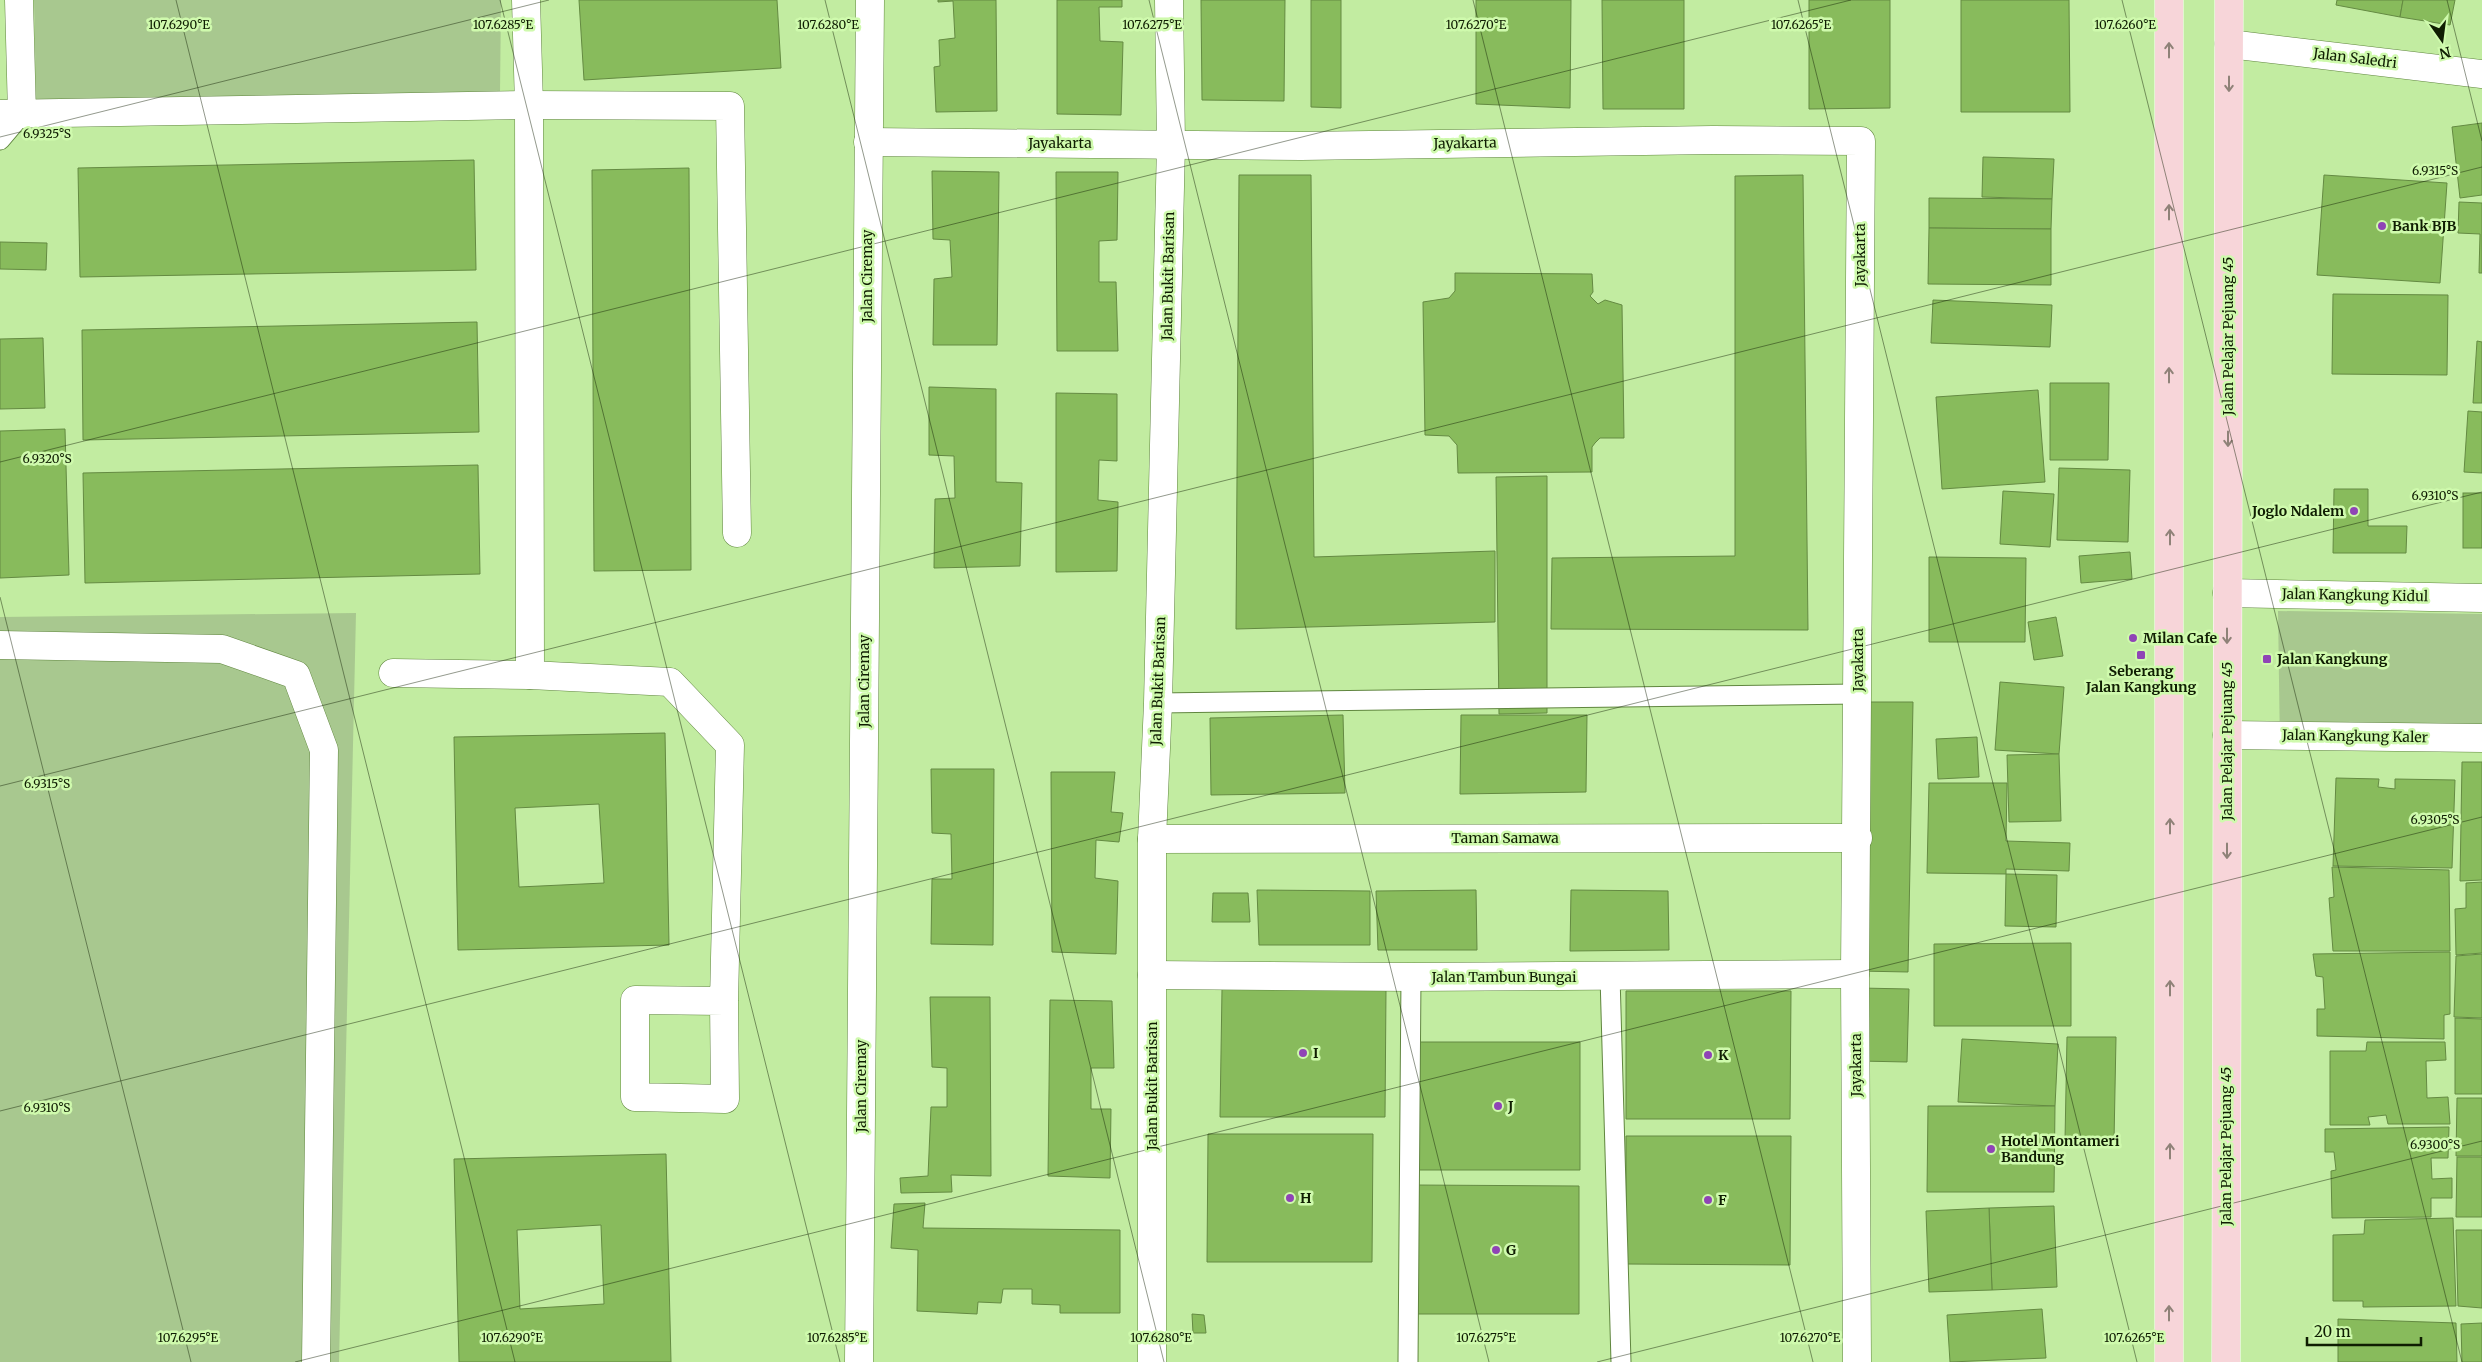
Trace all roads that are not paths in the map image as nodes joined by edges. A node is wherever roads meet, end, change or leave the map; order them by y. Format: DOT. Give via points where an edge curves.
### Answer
graph roads {
  1 [pos="19,0"];
  2 [pos="526,0"];
  3 [pos="870,0"];
  4 [pos="1169,0"];
  5 [pos="2168,0"];
  6 [pos="2229,0"];
  7 [pos="2229,44"];
  8 [pos="2482,74"];
  9 [pos="529,105"];
  10 [pos="11,114"];
  11 [pos="0,140"];
  12 [pos="868,142"];
  13 [pos="1170,144"];
  14 [pos="738,533"];
  15 [pos="2227,593"];
  16 [pos="2482,598"];
  17 [pos="0,645"];
  18 [pos="394,673"];
  19 [pos="530,676"];
  20 [pos="1858,694"];
  21 [pos="1158,703"];
  22 [pos="2227,735"];
  23 [pos="2482,738"];
  24 [pos="1858,838"];
  25 [pos="1152,839"];
  26 [pos="1855,974"];
  27 [pos="1152,975"];
  28 [pos="1610,976"];
  29 [pos="1411,977"];
  30 [pos="724,1001"];
  31 [pos="316,1362"];
  32 [pos="859,1362"];
  33 [pos="1152,1362"];
  34 [pos="1408,1362"];
  35 [pos="1621,1362"];
  36 [pos="1857,1362"];
  37 [pos="2169,1362"];
  38 [pos="2226,1362"];
  1 -- 10 [label="street"];
  2 -- 9 [label="street"];
  3 -- 12 [label="street, Jalan Ciremay"];
  4 -- 13 [label="street, Jalan Bukit Barisan"];
  37 -- 5 [label="main road, one-way"];
  6 -- 7 [label="main road, Jalan Pelajar Pejuang 45"];
  7 -- 8 [label="street, Jalan Saledri"];
  7 -- 15 [label="main road, Jalan Pelajar Pejuang 45, one-way"];
  9 -- 10 [label="street"];
  9 -- 14 [label="street" via="730,106"];
  9 -- 19 [label="street"];
  10 -- 11 [label="lane"];
  12 -- 13 [label="street, Jayakarta"];
  12 -- 32 [label="street, Jalan Ciremay"];
  13 -- 20 [label="street, Jayakarta" via="1301,146 1861,141"];
  13 -- 21 [label="street, Jalan Bukit Barisan"];
  15 -- 16 [label="street, Jalan Kangkung Kidul"];
  15 -- 22 [label="main road, Jalan Pelajar Pejuang 45, one-way"];
  17 -- 31 [label="street" via="222,648 296,675 324,750"];
  18 -- 19 [label="street"];
  19 -- 30 [label="street" via="670,682 730,745"];
  20 -- 21 [label="lane"];
  20 -- 24 [label="street, Jayakarta"];
  21 -- 25 [label="street, Jalan Bukit Barisan"];
  22 -- 23 [label="street, Jalan Kangkung Kaler"];
  22 -- 38 [label="main road, Jalan Pelajar Pejuang 45, one-way"];
  24 -- 25 [label="street, Taman Samawa"];
  24 -- 26 [label="street, Jayakarta"];
  25 -- 27 [label="street, Jalan Bukit Barisan"];
  26 -- 28 [label="street, Jalan Tambun Bungai"];
  26 -- 36 [label="street, Jayakarta"];
  27 -- 29 [label="street, Jalan Tambun Bungai"];
  27 -- 33 [label="street, Jalan Bukit Barisan"];
  28 -- 29 [label="street, Jalan Tambun Bungai"];
  28 -- 35 [label="lane"];
  29 -- 34 [label="lane"];
  30 -- 30 [label="street" via="725,1099 635,1097 635,1000"];
}
